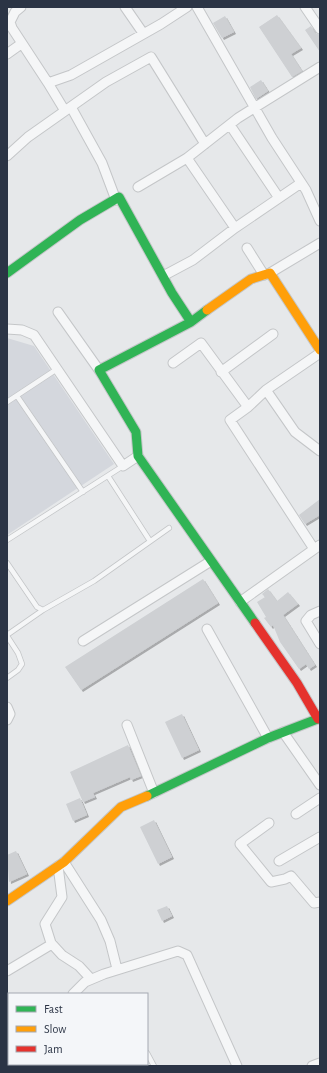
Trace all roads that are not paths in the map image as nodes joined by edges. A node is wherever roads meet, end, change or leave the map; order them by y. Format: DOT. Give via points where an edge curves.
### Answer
graph roads {
  1 [pos="21,7"];
  2 [pos="125,7"];
  3 [pos="187,7"];
  4 [pos="197,7"];
  5 [pos="305,7"];
  6 [pos="320,29"];
  7 [pos="143,33"];
  8 [pos="21,44"];
  9 [pos="7,54"];
  10 [pos="320,67"];
  11 [pos="48,84"];
  12 [pos="254,108"];
  13 [pos="68,109"];
  14 [pos="230,125"];
  15 [pos="204,144"];
  16 [pos="7,156"];
  17 [pos="187,158"];
  18 [pos="301,183"];
  19 [pos="138,187"];
  20 [pos="279,198"];
  21 [pos="116,200"];
  22 [pos="316,202"];
  23 [pos="320,221"];
  24 [pos="235,228"];
  25 [pos="320,243"];
  26 [pos="247,248"];
  27 [pos="7,273"];
  28 [pos="267,274"];
  29 [pos="163,276"];
  30 [pos="58,312"];
  31 [pos="191,322"];
  32 [pos="7,329"];
  33 [pos="273,334"];
  34 [pos="320,352"];
  35 [pos="173,363"];
  36 [pos="58,369"];
  37 [pos="99,370"];
  38 [pos="221,372"];
  39 [pos="266,390"];
  40 [pos="17,396"];
  41 [pos="7,402"];
  42 [pos="248,407"];
  43 [pos="320,452"];
  44 [pos="138,456"];
  45 [pos="123,466"];
  46 [pos="108,476"];
  47 [pos="82,492"];
  48 [pos="169,528"];
  49 [pos="7,540"];
  50 [pos="150,541"];
  51 [pos="317,547"];
  52 [pos="211,561"];
  53 [pos="7,563"];
  54 [pos="240,602"];
  55 [pos="43,610"];
  56 [pos="320,611"];
  57 [pos="207,629"];
  58 [pos="7,635"];
  59 [pos="83,641"];
  60 [pos="320,644"];
  61 [pos="7,678"];
  62 [pos="7,707"];
  63 [pos="319,719"];
  64 [pos="7,720"];
  65 [pos="127,725"];
  66 [pos="283,732"];
  67 [pos="268,738"];
  68 [pos="320,785"];
  69 [pos="154,793"];
  70 [pos="318,803"];
  71 [pos="296,814"];
  72 [pos="269,823"];
  73 [pos="320,837"];
  74 [pos="278,861"];
  75 [pos="61,864"];
  76 [pos="7,901"];
  77 [pos="320,902"];
  78 [pos="52,944"];
  79 [pos="117,969"];
  80 [pos="7,971"];
  81 [pos="91,979"];
  82 [pos="74,993"];
  83 [pos="148,1055"];
  84 [pos="320,1063"];
  85 [pos="154,1066"];
  86 [pos="238,1066"];
  87 [pos="312,1066"];
  1 -- 8 [label="street" via="10,22"];
  2 -- 7 [label="street"];
  3 -- 7 [label="street"];
  4 -- 12 [label="street"];
  5 -- 6 [label="street"];
  7 -- 11 [label="street" via="71,75"];
  8 -- 9 [label="street"];
  8 -- 11 [label="street"];
  10 -- 12 [label="street"];
  11 -- 13 [label="street"];
  12 -- 14 [label="street"];
  12 -- 18 [label="street"];
  13 -- 15 [label="street" via="106,82 151,57"];
  13 -- 16 [label="street" via="28,137"];
  13 -- 21 [label="street" via="102,163"];
  14 -- 15 [label="street"];
  14 -- 20 [label="street"];
  15 -- 17 [label="street"];
  17 -- 19 [label="street"];
  17 -- 24 [label="street"];
  18 -- 20 [label="street"];
  18 -- 22 [label="street"];
  20 -- 24 [label="street"];
  21 -- 27 [label="street" via="80,220"];
  21 -- 29 [label="street" via="119,197"];
  22 -- 23 [label="street"];
  24 -- 29 [label="street" via="193,260"];
  25 -- 28 [label="street"];
  26 -- 28 [label="street"];
  28 -- 31 [label="street" via="251,279"];
  28 -- 34 [label="street"];
  29 -- 31 [label="street"];
  30 -- 37 [label="street"];
  31 -- 37 [label="street"];
  32 -- 36 [label="street" via="22,330 34,335"];
  33 -- 38 [label="street"];
  34 -- 39 [label="street"];
  35 -- 38 [label="street" via="202,343"];
  36 -- 40 [label="lane"];
  36 -- 45 [label="street"];
  37 -- 44 [label="street" via="136,432"];
  38 -- 42 [label="street"];
  39 -- 42 [label="street"];
  39 -- 43 [label="street" via="296,432"];
  40 -- 41 [label="lane"];
  40 -- 47 [label="lane"];
  42 -- 51 [label="street" via="230,420"];
  44 -- 45 [label="street"];
  44 -- 52 [label="street"];
  45 -- 46 [label="lane"];
  46 -- 47 [label="lane"];
  46 -- 50 [label="lane"];
  47 -- 49 [label="lane"];
  48 -- 50 [label="lane"];
  50 -- 55 [label="lane" via="94,582"];
  51 -- 54 [label="street"];
  52 -- 54 [label="street"];
  52 -- 59 [label="street"];
  53 -- 55 [label="lane" via="37,607"];
  54 -- 63 [label="street"];
  55 -- 58 [label="lane"];
  56 -- 60 [label="street" via="306,621"];
  57 -- 67 [label="street"];
  58 -- 61 [label="lane" via="22,664"];
  62 -- 64 [label="street" via="10,714"];
  63 -- 66 [label="street"];
  65 -- 69 [label="street"];
  66 -- 67 [label="street"];
  66 -- 68 [label="street"];
  67 -- 69 [label="street"];
  69 -- 75 [label="street" via="121,807"];
  70 -- 71 [label="street"];
  72 -- 77 [label="street" via="240,844 271,882 291,876 314,903"];
  73 -- 74 [label="street"];
  75 -- 76 [label="street"];
  75 -- 78 [label="street" via="62,897 45,924"];
  75 -- 79 [label="street" via="101,920 110,941"];
  78 -- 80 [label="street"];
  78 -- 81 [label="street"];
  79 -- 81 [label="street"];
  79 -- 86 [label="street" via="178,951 187,955"];
  81 -- 82 [label="street"];
  83 -- 85 [label="lane"];
  84 -- 87 [label="street"];
}
